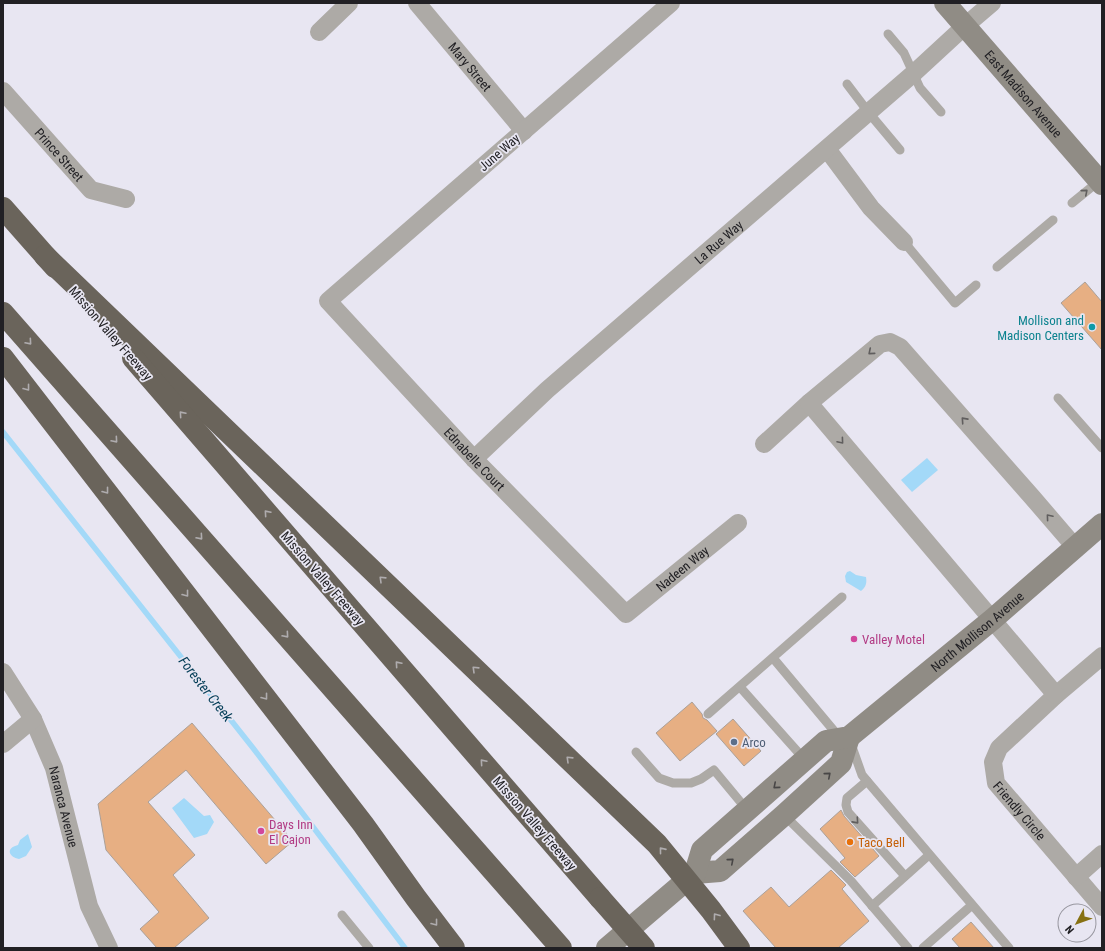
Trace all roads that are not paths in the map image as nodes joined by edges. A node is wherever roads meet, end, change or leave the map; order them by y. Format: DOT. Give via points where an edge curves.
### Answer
graph roads {
  1 [pos="350,3"];
  2 [pos="417,3"];
  3 [pos="671,3"];
  4 [pos="945,3"];
  5 [pos="992,3"];
  6 [pos="965,26"];
  7 [pos="319,32"];
  8 [pos="888,34"];
  9 [pos="914,73"];
  10 [pos="847,84"];
  11 [pos="3,92"];
  12 [pos="941,112"];
  13 [pos="868,113"];
  14 [pos="524,130"];
  15 [pos="827,149"];
  16 [pos="900,150"];
  17 [pos="1100,182"];
  18 [pos="126,199"];
  19 [pos="1072,203"];
  20 [pos="3,208"];
  21 [pos="1053,220"];
  22 [pos="904,242"];
  23 [pos="45,256"];
  24 [pos="997,267"];
  25 [pos="976,285"];
  26 [pos="328,301"];
  27 [pos="3,313"];
  28 [pos="3,358"];
  29 [pos="1058,398"];
  30 [pos="809,403"];
  31 [pos="764,444"];
  32 [pos="1102,448"];
  33 [pos="474,459"];
  34 [pos="738,522"];
  35 [pos="1102,524"];
  36 [pos="1074,547"];
  37 [pos="842,597"];
  38 [pos="626,614"];
  39 [pos="993,619"];
  40 [pos="1102,656"];
  41 [pos="773,658"];
  42 [pos="3,672"];
  43 [pos="740,687"];
  44 [pos="1056,695"];
  45 [pos="708,714"];
  46 [pos="33,719"];
  47 [pos="845,738"];
  48 [pos="3,744"];
  49 [pos="636,752"];
  50 [pos="805,760"];
  51 [pos="867,781"];
  52 [pos="748,811"];
  53 [pos="787,812"];
  54 [pos="1102,854"];
  55 [pos="929,855"];
  56 [pos="691,876"];
  57 [pos="905,876"];
  58 [pos="1076,877"];
  59 [pos="972,905"];
  60 [pos="872,906"];
  61 [pos="1102,907"];
  62 [pos="342,915"];
  63 [pos="556,942"];
  64 [pos="108,948"];
  65 [pos="370,948"];
  66 [pos="454,948"];
  67 [pos="607,948"];
  68 [pos="644,948"];
  69 [pos="739,948"];
  70 [pos="908,948"];
  71 [pos="923,948"];
  72 [pos="1009,948"];
  1 -- 7 [label="street"];
  2 -- 14 [label="street, Mary Street"];
  3 -- 14 [label="street, June Way"];
  4 -- 6 [label="main road, East Madison Avenue"];
  5 -- 6 [label="street, La Rue Way"];
  6 -- 9 [label="street, La Rue Way"];
  6 -- 17 [label="main road, East Madison Avenue"];
  8 -- 9 [label="lane" via="904,53"];
  9 -- 12 [label="lane" via="920,88"];
  9 -- 13 [label="street, La Rue Way"];
  10 -- 13 [label="lane"];
  11 -- 18 [label="street, Prince Street" via="91,190"];
  13 -- 15 [label="street, La Rue Way"];
  13 -- 16 [label="lane"];
  14 -- 26 [label="street, June Way"];
  15 -- 22 [label="street" via="872,208"];
  15 -- 33 [label="street, La Rue Way" via="547,390"];
  19 -- 17 [label="lane, one-way"];
  20 -- 23 [label="highway, Mission Valley Freeway"];
  21 -- 24 [label="lane"];
  22 -- 25 [label="lane" via="955,303"];
  56 -- 23 [label="highway, one-way"];
  68 -- 23 [label="highway, Mission Valley Freeway, one-way, bridge"];
  26 -- 33 [label="street, Ednabelle Court"];
  27 -- 63 [label="highway, one-way"];
  28 -- 66 [label="highway, one-way" via="364,824"];
  29 -- 32 [label="lane"];
  30 -- 31 [label="street"];
  36 -- 30 [label="street, one-way" via="900,347 890,342 880,344"];
  30 -- 39 [label="street, one-way"];
  33 -- 38 [label="street, Ednabelle Court"];
  34 -- 38 [label="street, Nadeen Way"];
  35 -- 36 [label="main road, North Mollison Avenue"];
  36 -- 39 [label="main road, North Mollison Avenue"];
  37 -- 41 [label="lane"];
  39 -- 44 [label="street"];
  39 -- 47 [label="main road, North Mollison Avenue"];
  40 -- 44 [label="street, Friendly Circle"];
  41 -- 43 [label="lane"];
  41 -- 47 [label="lane"];
  42 -- 46 [label="street, Naranca Avenue"];
  43 -- 45 [label="lane"];
  43 -- 50 [label="lane"];
  44 -- 58 [label="street, Friendly Circle" via="999,748 993,762 996,784"];
  46 -- 48 [label="street"];
  46 -- 64 [label="street, Naranca Avenue" via="54,768 89,906"];
  47 -- 50 [label="main road, North Mollison Avenue" via="826,741"];
  47 -- 51 [label="lane"];
  53 -- 47 [label="main road, one-way" via="841,764"];
  49 -- 52 [label="lane" via="659,778 673,783 691,784 714,770"];
  50 -- 52 [label="main road, North Mollison Avenue, one-way"];
  50 -- 53 [label="main road" via="809,768 805,778 790,794"];
  51 -- 55 [label="lane"];
  51 -- 57 [label="lane, one-way" via="847,798 848,812"];
  52 -- 56 [label="main road, North Mollison Avenue" via="702,850"];
  56 -- 53 [label="main road, one-way" via="720,871"];
  53 -- 60 [label="lane"];
  54 -- 58 [label="street"];
  55 -- 57 [label="lane"];
  55 -- 59 [label="lane"];
  56 -- 67 [label="main road"];
  69 -- 56 [label="highway, one-way" via="711,910"];
  57 -- 60 [label="lane"];
  58 -- 61 [label="street, Friendly Circle"];
  59 -- 71 [label="lane"];
  59 -- 72 [label="lane"];
  60 -- 70 [label="lane"];
  62 -- 65 [label="lane"];
}
